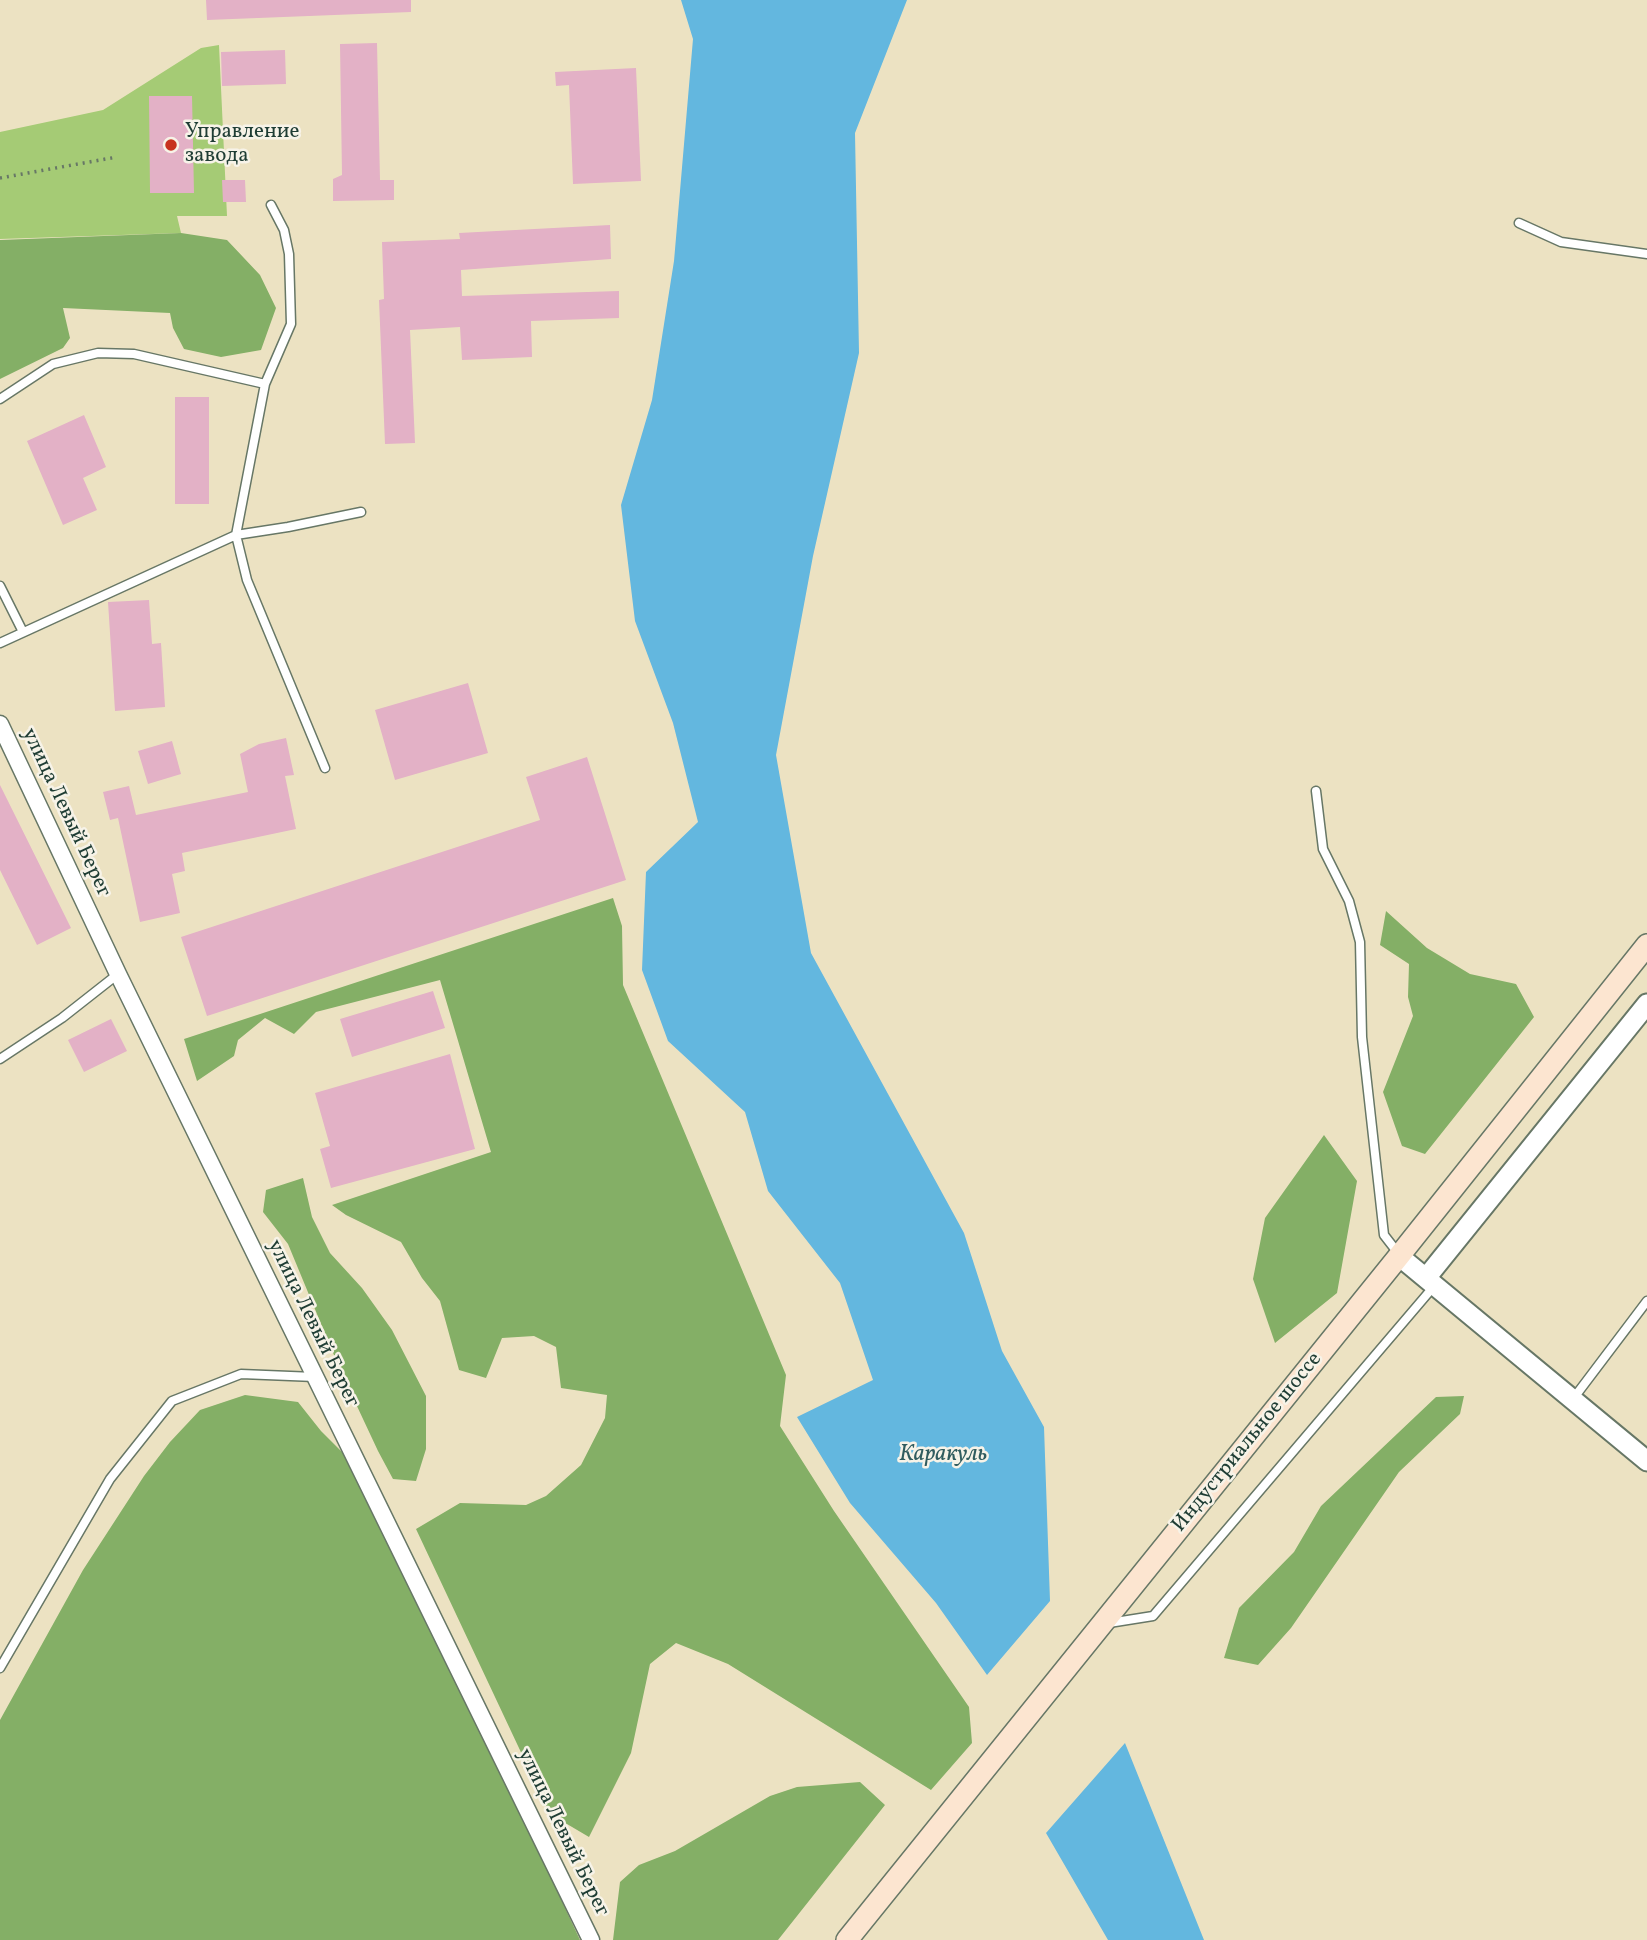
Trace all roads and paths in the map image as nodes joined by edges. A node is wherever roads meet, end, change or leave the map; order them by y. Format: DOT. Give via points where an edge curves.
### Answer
graph roads {
  1 [pos="117,157"];
  2 [pos="0,178"];
  3 [pos="271,205"];
  4 [pos="1518,223"];
  5 [pos="1647,254"];
  6 [pos="265,384"];
  7 [pos="0,399"];
  8 [pos="361,512"];
  9 [pos="236,535"];
  10 [pos="0,586"];
  11 [pos="23,632"];
  12 [pos="0,643"];
  13 [pos="0,724"];
  14 [pos="325,768"];
  15 [pos="1316,791"];
  16 [pos="1647,945"];
  17 [pos="118,974"];
  18 [pos="1647,1004"];
  19 [pos="0,1059"];
  20 [pos="1399,1256"];
  21 [pos="1430,1281"];
  22 [pos="1647,1301"];
  23 [pos="315,1377"];
  24 [pos="1573,1399"];
  25 [pos="1647,1461"];
  26 [pos="1102,1624"];
  27 [pos="0,1668"];
  28 [pos="591,1940"];
  29 [pos="848,1940"];
  1 -- 2 [label="path"];
  3 -- 6 [label="lane" via="284,230 289,254 291,324"];
  4 -- 5 [label="lane" via="1561,242"];
  6 -- 7 [label="lane" via="134,354 98,353 53,364"];
  6 -- 9 [label="lane"];
  8 -- 9 [label="lane"];
  9 -- 11 [label="lane"];
  9 -- 14 [label="lane" via="247,580"];
  10 -- 11 [label="lane"];
  11 -- 12 [label="lane"];
  13 -- 17 [label="street, улица Левый Берег"];
  15 -- 20 [label="lane" via="1323,849 1349,901 1360,943 1362,1037 1384,1236"];
  16 -- 20 [label="main road, Индустриальное шоссе"];
  17 -- 19 [label="lane"];
  17 -- 23 [label="street, улица Левый Берег"];
  18 -- 21 [label="street"];
  20 -- 21 [label="street"];
  20 -- 26 [label="main road, Индустриальное шоссе"];
  21 -- 24 [label="street"];
  21 -- 26 [label="lane" via="1153,1616"];
  22 -- 24 [label="lane"];
  23 -- 27 [label="lane" via="241,1374 172,1401 110,1479"];
  23 -- 28 [label="street, улица Левый Берег"];
  24 -- 25 [label="street"];
  26 -- 29 [label="main road, Индустриальное шоссе"];
}
